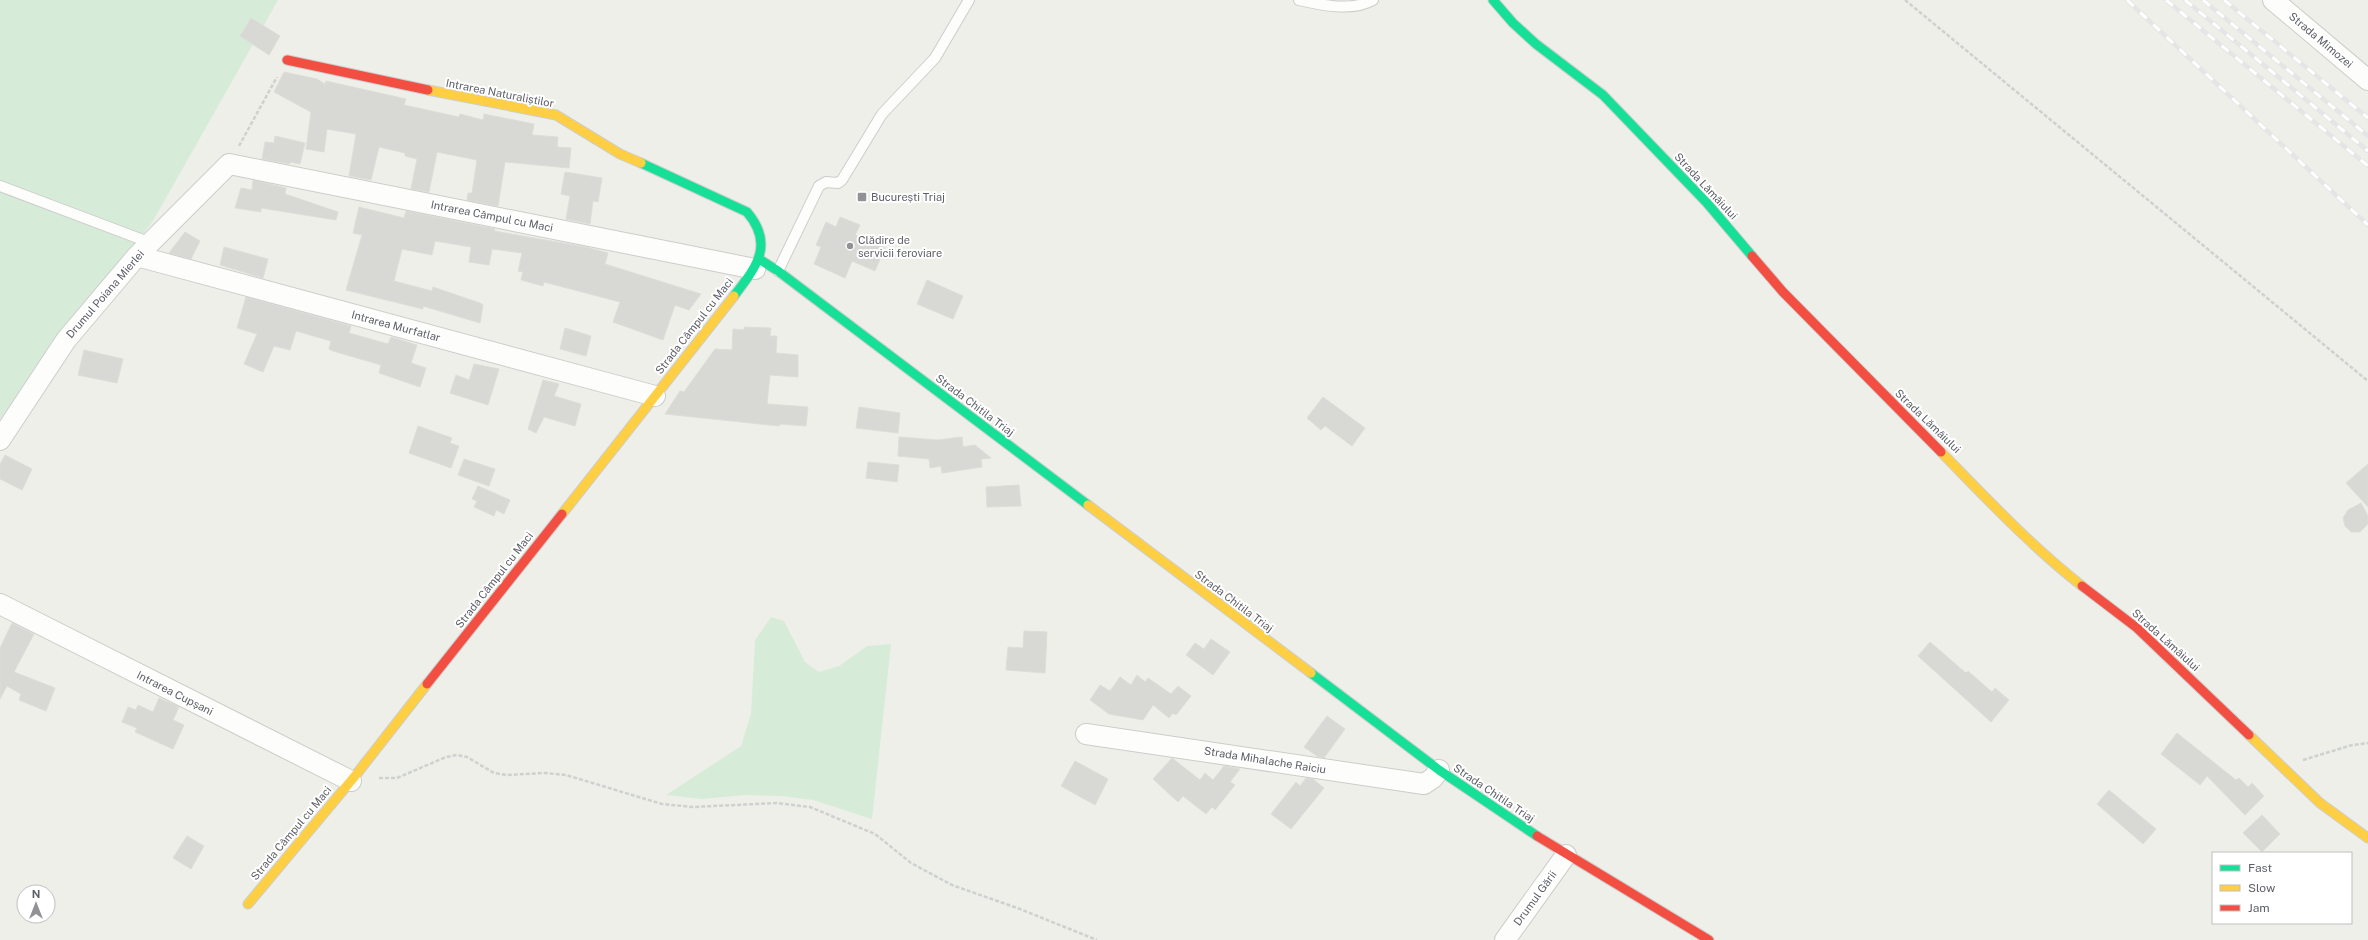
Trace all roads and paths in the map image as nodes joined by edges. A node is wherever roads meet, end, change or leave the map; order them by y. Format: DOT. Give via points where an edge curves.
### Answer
graph roads {
  1 [pos="969,0"];
  2 [pos="1299,0"];
  3 [pos="1373,0"];
  4 [pos="1493,0"];
  5 [pos="1905,0"];
  6 [pos="2273,0"];
  7 [pos="287,60"];
  8 [pos="2368,80"];
  9 [pos="229,164"];
  10 [pos="0,186"];
  11 [pos="144,249"];
  12 [pos="757,264"];
  13 [pos="778,271"];
  14 [pos="2368,381"];
  15 [pos="654,396"];
  16 [pos="0,440"];
  17 [pos="0,604"];
  18 [pos="1086,734"];
  19 [pos="2368,743"];
  20 [pos="2281,766"];
  21 [pos="1438,770"];
  22 [pos="353,779"];
  23 [pos="2368,838"];
  24 [pos="1566,855"];
  25 [pos="248,904"];
  26 [pos="1097,940"];
  27 [pos="1505,940"];
  28 [pos="1708,940"];
  1 -- 13 [label="lane" via="935,58 882,114 842,180 838,183 826,182 819,186"];
  2 -- 3 [label="lane" via="1340,6 1357,5"];
  4 -- 20 [label="street, Strada Lămâiului" via="1536,44 1582,77 1603,96 1707,203 1783,292 2009,521 2060,569 2137,628"];
  5 -- 14 [label="path"];
  6 -- 8 [label="street, Strada Mimozei"];
  7 -- 9 [label="path"];
  7 -- 12 [label="street, Intrarea Naturaliștilor" via="556,115 620,154 747,212 756,222 763,241"];
  9 -- 11 [label="street, Drumul Poiana Mierlei"];
  9 -- 12 [label="street, Intrarea Câmpul cu Maci"];
  10 -- 11 [label="lane"];
  11 -- 15 [label="street, Intrarea Murfatlar"];
  11 -- 16 [label="street, Drumul Poiana Mierlei" via="66,340"];
  12 -- 13 [label="street, Strada Chitila Triaj"];
  12 -- 15 [label="street, Strada Câmpul cu Maci"];
  13 -- 21 [label="street, Strada Chitila Triaj"];
  15 -- 22 [label="street, Strada Câmpul cu Maci"];
  17 -- 22 [label="street, Intrarea Cupșani"];
  18 -- 21 [label="street, Strada Mihalache Raiciu" via="1424,784 1433,778"];
  19 -- 20 [label="path" via="2352,745"];
  20 -- 23 [label="street, Strada Lămâiului" via="2320,803"];
  21 -- 24 [label="street, Strada Chitila Triaj"];
  22 -- 25 [label="street, Strada Câmpul cu Maci"];
  22 -- 26 [label="path" via="397,778 446,757 457,755 467,757 494,773 566,775 662,804 693,807 777,803 810,807 875,834 911,863 952,885"];
  24 -- 27 [label="street, Drumul Gării"];
  24 -- 28 [label="street, Strada Chitila Triaj"];
}
